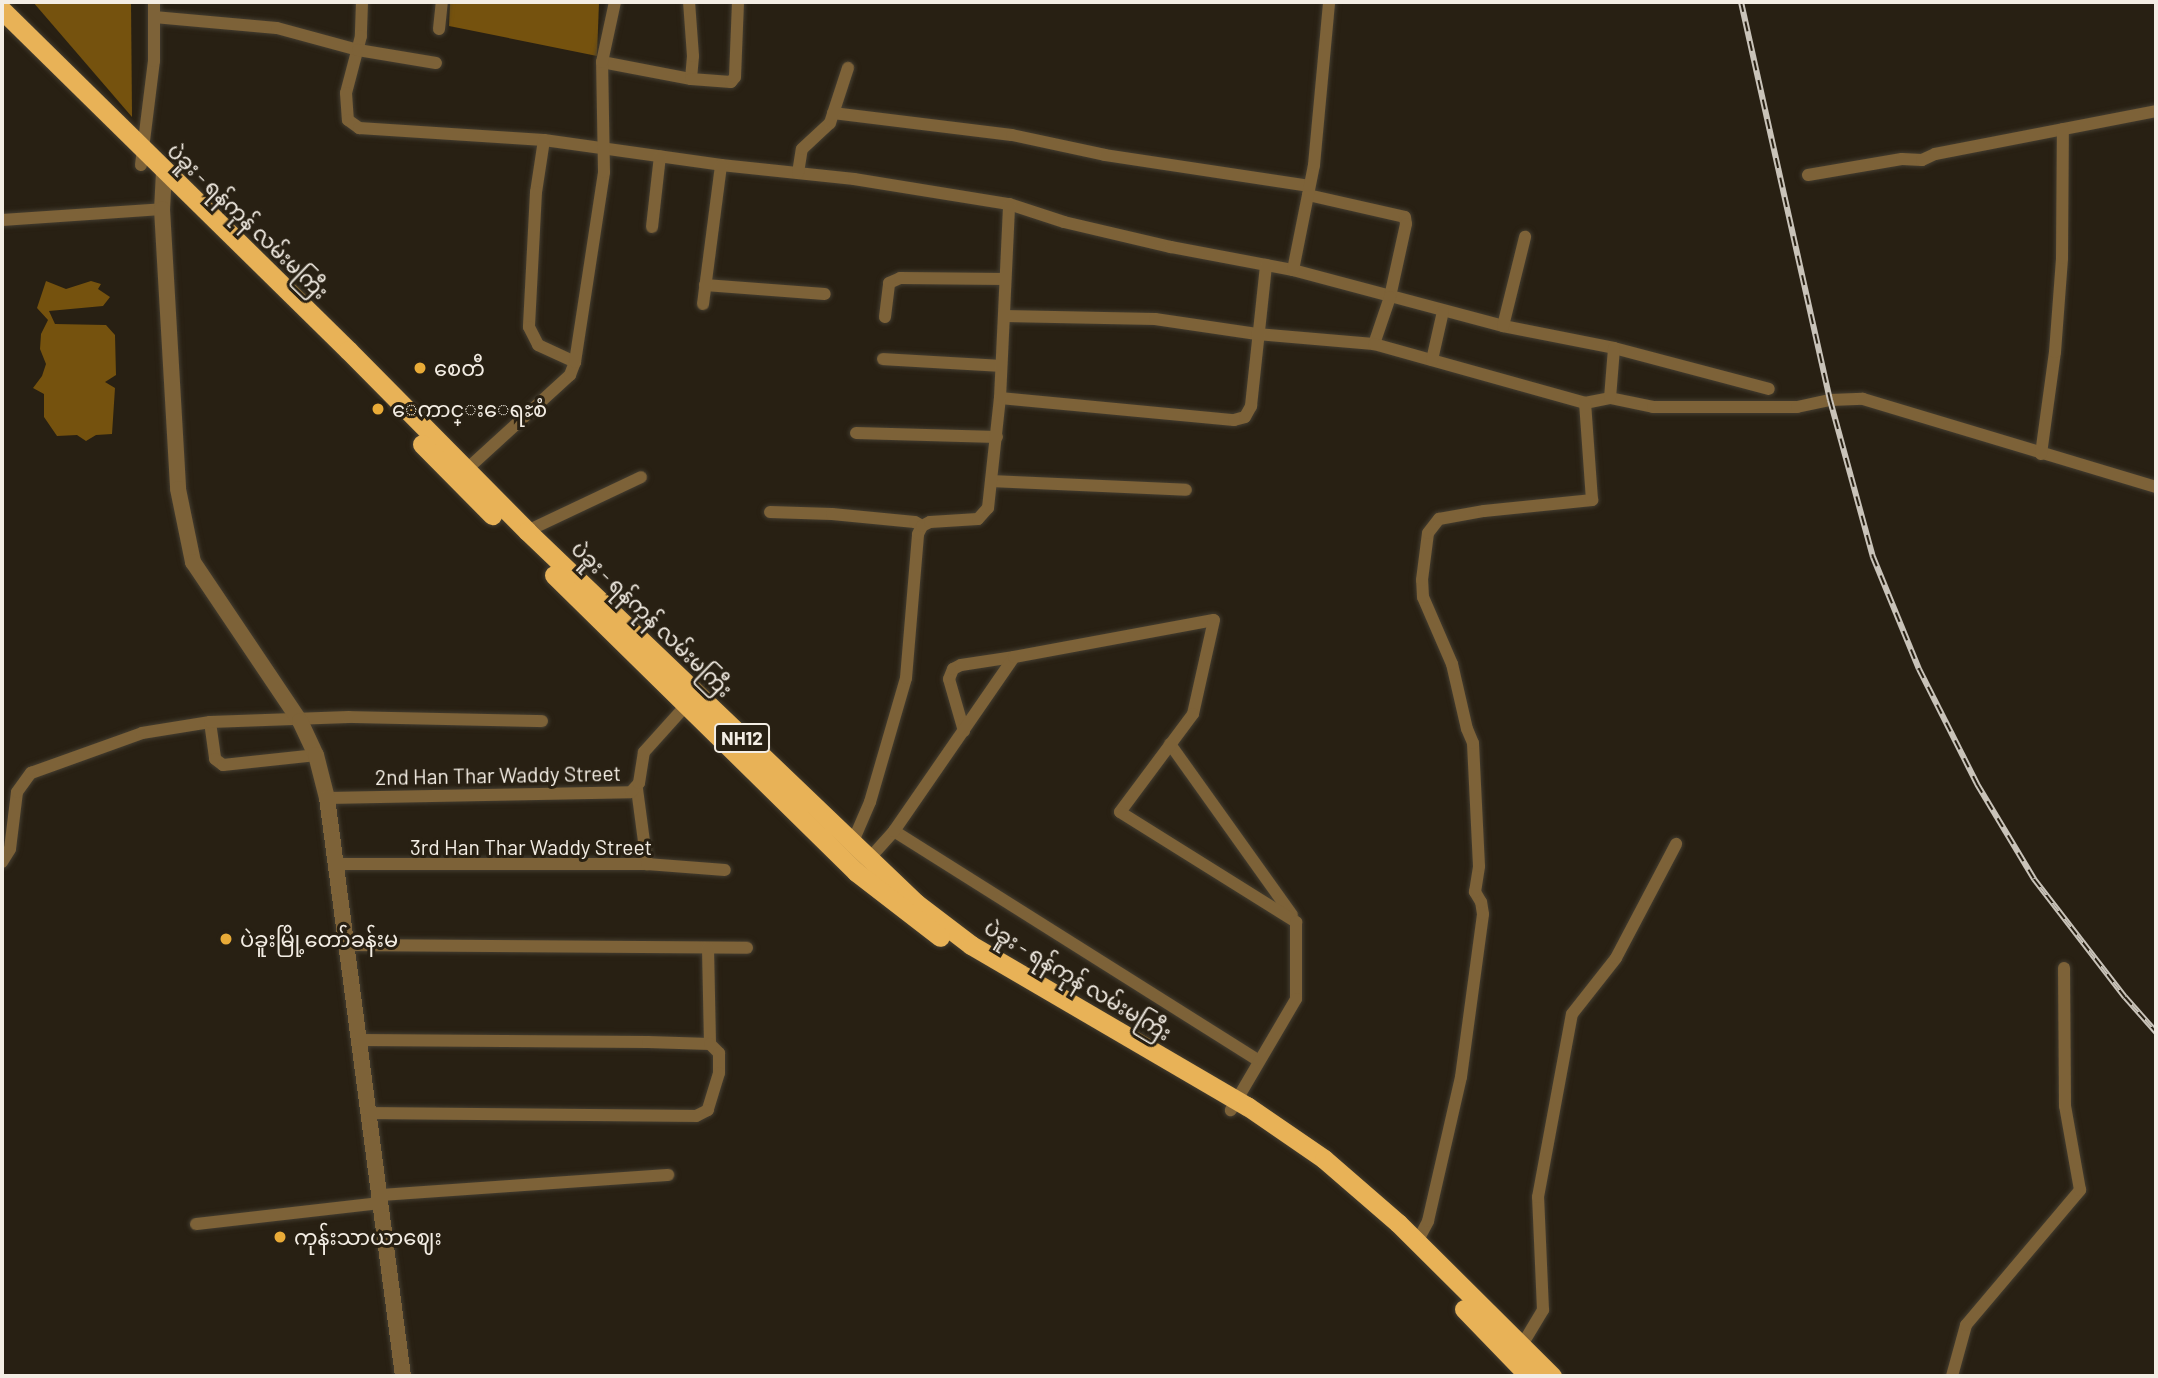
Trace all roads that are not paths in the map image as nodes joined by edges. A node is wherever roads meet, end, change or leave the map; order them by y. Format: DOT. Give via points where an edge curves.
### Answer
graph roads {
  1 [pos="154,2"];
  2 [pos="362,2"];
  3 [pos="442,2"];
  4 [pos="615,2"];
  5 [pos="689,2"];
  6 [pos="738,2"];
  7 [pos="1329,2"];
  8 [pos="2,10"];
  9 [pos="154,17"];
  10 [pos="2,27"];
  11 [pos="439,29"];
  12 [pos="358,50"];
  13 [pos="602,62"];
  14 [pos="436,63"];
  15 [pos="848,68"];
  16 [pos="691,79"];
  17 [pos="2156,111"];
  18 [pos="833,113"];
  19 [pos="2063,129"];
  20 [pos="544,140"];
  21 [pos="603,150"];
  22 [pos="660,156"];
  23 [pos="142,158"];
  24 [pos="721,166"];
  25 [pos="798,173"];
  26 [pos="1808,175"];
  27 [pos="162,179"];
  28 [pos="1309,191"];
  29 [pos="1009,204"];
  30 [pos="162,209"];
  31 [pos="2,220"];
  32 [pos="652,227"];
  33 [pos="1525,237"];
  34 [pos="1266,265"];
  35 [pos="1293,270"];
  36 [pos="1005,279"];
  37 [pos="705,285"];
  38 [pos="825,294"];
  39 [pos="1390,297"];
  40 [pos="703,304"];
  41 [pos="1443,311"];
  42 [pos="1004,316"];
  43 [pos="885,317"];
  44 [pos="1503,326"];
  45 [pos="1257,334"];
  46 [pos="1374,344"];
  47 [pos="1614,348"];
  48 [pos="883,359"];
  49 [pos="1432,360"];
  50 [pos="575,362"];
  51 [pos="1002,366"];
  52 [pos="1769,389"];
  53 [pos="1000,398"];
  54 [pos="1610,398"];
  55 [pos="1585,402"];
  56 [pos="856,433"];
  57 [pos="997,437"];
  58 [pos="2041,454"];
  59 [pos="466,470"];
  60 [pos="641,477"];
  61 [pos="991,481"];
  62 [pos="2156,486"];
  63 [pos="1186,490"];
  64 [pos="770,512"];
  65 [pos="922,526"];
  66 [pos="527,531"];
  67 [pos="1014,657"];
  68 [pos="691,700"];
  69 [pos="300,721"];
  70 [pos="542,721"];
  71 [pos="210,722"];
  72 [pos="964,731"];
  73 [pos="1170,744"];
  74 [pos="316,755"];
  75 [pos="637,789"];
  76 [pos="327,798"];
  77 [pos="894,831"];
  78 [pos="1676,844"];
  79 [pos="847,851"];
  80 [pos="868,860"];
  81 [pos="2,862"];
  82 [pos="337,864"];
  83 [pos="647,864"];
  84 [pos="724,870"];
  85 [pos="1296,922"];
  86 [pos="348,945"];
  87 [pos="708,948"];
  88 [pos="747,948"];
  89 [pos="2064,968"];
  90 [pos="360,1041"];
  91 [pos="710,1044"];
  92 [pos="1259,1061"];
  93 [pos="1234,1105"];
  94 [pos="370,1113"];
  95 [pos="668,1175"];
  96 [pos="381,1199"];
  97 [pos="196,1224"];
  98 [pos="1417,1242"];
  99 [pos="1516,1354"];
  100 [pos="403,1376"];
  101 [pos="1530,1376"];
  102 [pos="1552,1376"];
  103 [pos="1952,1376"];
  1 -- 9 [label="street"];
  2 -- 12 [label="street"];
  3 -- 11 [label="street"];
  4 -- 13 [label="street"];
  5 -- 16 [label="street"];
  6 -- 16 [label="street" via="735,77 731,82"];
  7 -- 28 [label="street"];
  8 -- 23 [label="highway, ပဲခူး - ရန်ကုန် လမ်းမကြီး / NH12"];
  9 -- 12 [label="street" via="276,28"];
  9 -- 23 [label="street" via="154,61"];
  10 -- 23 [label="highway, ပဲခူး - ရန်ကုန် လမ်းမကြီး / NH12"];
  12 -- 14 [label="street"];
  12 -- 20 [label="street" via="346,93 348,120 359,128"];
  13 -- 16 [label="street"];
  13 -- 21 [label="street"];
  15 -- 18 [label="street"];
  17 -- 19 [label="street"];
  18 -- 25 [label="street" via="821,134 802,149"];
  18 -- 28 [label="street" via="1012,135"];
  19 -- 26 [label="street" via="1922,160 1902,159"];
  19 -- 58 [label="street" via="2062,258"];
  20 -- 21 [label="street"];
  20 -- 50 [label="street" via="536,192 529,327 538,345"];
  21 -- 22 [label="street"];
  21 -- 50 [label="street" via="604,172"];
  22 -- 24 [label="street"];
  22 -- 32 [label="street"];
  23 -- 27 [label="highway, ပဲခူး - ရန်ကုန် လမ်းမကြီး / NH12"];
  24 -- 25 [label="street"];
  24 -- 37 [label="street"];
  25 -- 29 [label="street"];
  27 -- 30 [label="street"];
  27 -- 59 [label="highway, ပဲခူး - ရန်ကုန် လမ်းမကြီး / NH12" via="348,350"];
  27 -- 68 [label="highway, ပဲခူး - ရန်ကုန် လမ်းမကြီး / NH12" via="457,480"];
  28 -- 35 [label="street"];
  28 -- 39 [label="street" via="1405,217"];
  29 -- 34 [label="street" via="1064,222"];
  29 -- 36 [label="street"];
  30 -- 31 [label="street"];
  30 -- 69 [label="street" via="178,489 193,562"];
  33 -- 44 [label="street"];
  34 -- 35 [label="street"];
  34 -- 45 [label="street"];
  35 -- 39 [label="street"];
  36 -- 42 [label="street"];
  36 -- 43 [label="street" via="900,278 889,284"];
  37 -- 38 [label="street"];
  37 -- 40 [label="street"];
  39 -- 41 [label="street"];
  39 -- 46 [label="street"];
  41 -- 44 [label="street"];
  41 -- 49 [label="street"];
  42 -- 45 [label="street" via="1155,319"];
  42 -- 51 [label="street"];
  44 -- 47 [label="street"];
  45 -- 46 [label="street"];
  45 -- 53 [label="street" via="1251,405 1245,417 1234,420"];
  46 -- 49 [label="street"];
  47 -- 52 [label="street"];
  47 -- 54 [label="street"];
  48 -- 51 [label="street"];
  49 -- 55 [label="street"];
  50 -- 59 [label="street" via="570,375"];
  51 -- 53 [label="street"];
  53 -- 57 [label="street"];
  54 -- 55 [label="street"];
  54 -- 58 [label="street" via="1653,407 1797,407 1863,399"];
  55 -- 98 [label="street" via="1592,500 1439,519 1428,533 1423,597 1452,664 1473,743 1479,866 1475,892 1483,914 1461,1077 1427,1221"];
  56 -- 57 [label="street"];
  57 -- 61 [label="street"];
  58 -- 62 [label="street"];
  59 -- 66 [label="highway, ပဲခူး - ရန်ကုန် လမ်းမကြီး / NH12"];
  60 -- 66 [label="street"];
  61 -- 63 [label="street"];
  61 -- 65 [label="street" via="988,509 978,519"];
  64 -- 65 [label="street" via="842,515"];
  65 -- 79 [label="street" via="906,678 870,802"];
  66 -- 68 [label="highway, ပဲခူး - ရန်ကုန် လမ်းမကြီး / NH12"];
  67 -- 72 [label="street"];
  67 -- 72 [label="street" via="953,669 949,679"];
  67 -- 73 [label="street" via="1214,620 1193,714"];
  68 -- 75 [label="street, 2nd Han Thar Waddy Street" via="644,752"];
  68 -- 79 [label="highway, ပဲခူး - ရန်ကုန် လမ်းမကြီး / NH12"];
  69 -- 70 [label="street" via="349,717"];
  69 -- 71 [label="street"];
  69 -- 74 [label="street"];
  71 -- 74 [label="street" via="215,759 223,765"];
  71 -- 81 [label="street" via="142,733 31,773 17,792 10,849"];
  72 -- 77 [label="street"];
  73 -- 85 [label="street"];
  73 -- 85 [label="street" via="1120,812"];
  74 -- 76 [label="street"];
  75 -- 76 [label="street, 2nd Han Thar Waddy Street"];
  75 -- 83 [label="street"];
  76 -- 82 [label="street"];
  77 -- 80 [label="street"];
  77 -- 92 [label="street"];
  78 -- 99 [label="street" via="1616,958 1572,1014 1538,1197 1543,1310"];
  79 -- 80 [label="highway, ပဲခူး - ရန်ကုန် လမ်းမကြီး / NH12"];
  79 -- 93 [label="highway, ပဲခူး - ရန်ကုန် လမ်းမကြီး / NH12" via="907,914 965,954"];
  80 -- 93 [label="highway, ပဲခူး - ရန်ကုန် လမ်းမကြီး / NH12" via="971,944"];
  82 -- 83 [label="street, 3rd Han Thar Waddy Street"];
  82 -- 86 [label="street"];
  83 -- 84 [label="street, 3rd Han Thar Waddy Street"];
  85 -- 92 [label="street" via="1296,999"];
  86 -- 87 [label="street"];
  86 -- 90 [label="street"];
  87 -- 88 [label="street"];
  87 -- 91 [label="street"];
  89 -- 103 [label="street" via="2065,1106 2080,1190 1966,1325"];
  90 -- 91 [label="street"];
  90 -- 94 [label="street"];
  91 -- 94 [label="street" via="719,1054 719,1073 708,1110 696,1116"];
  92 -- 93 [label="street"];
  93 -- 98 [label="highway, ပဲခူး - ရန်ကုန် လမ်းမကြီး / NH12" via="1324,1158"];
  93 -- 99 [label="highway, ပဲခူး - ရန်ကုန် လမ်းမကြီး / NH12" via="1380,1223"];
  94 -- 96 [label="street"];
  95 -- 96 [label="street"];
  96 -- 97 [label="street"];
  96 -- 100 [label="street"];
  98 -- 99 [label="highway, ပဲခူး - ရန်ကုန် လမ်းမကြီး / NH12"];
  99 -- 101 [label="highway, ပဲခူး - ရန်ကုန် လမ်းမကြီး / NH12"];
  99 -- 102 [label="highway, ပဲခူး - ရန်ကုန် လမ်းမကြီး / NH12"];
}
